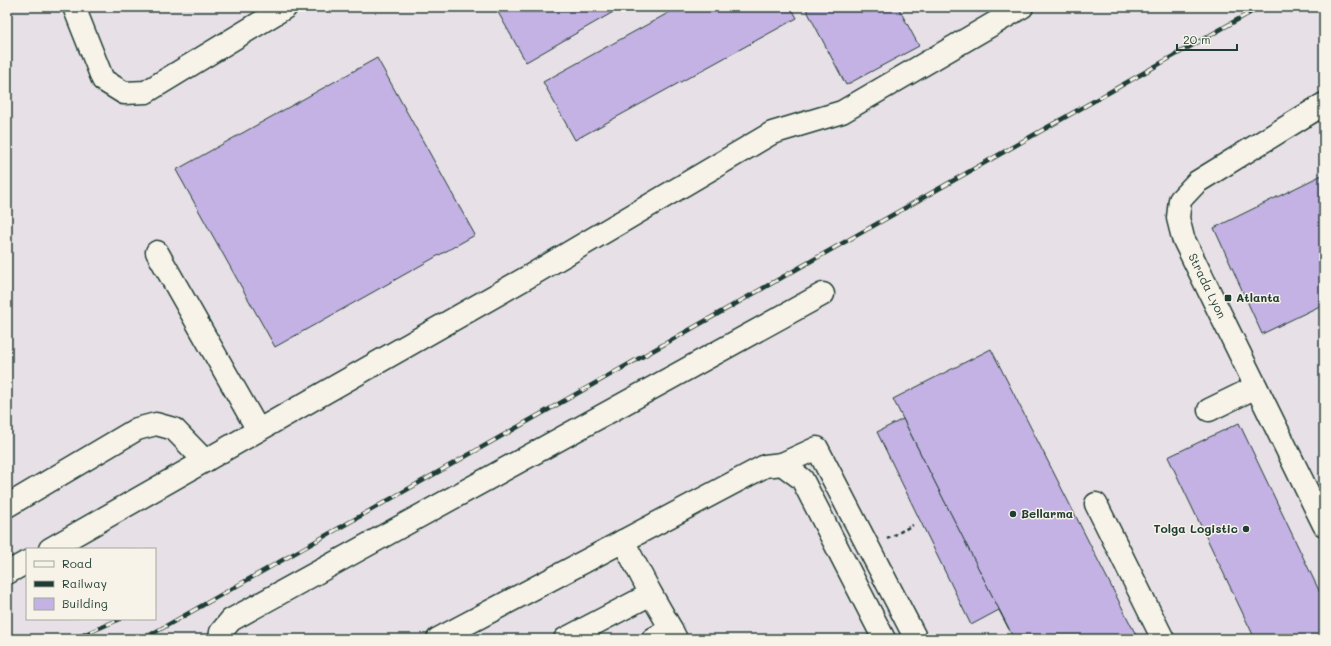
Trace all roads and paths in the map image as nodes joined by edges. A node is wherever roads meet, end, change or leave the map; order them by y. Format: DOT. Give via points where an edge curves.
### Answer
graph roads {
  1 [pos="74,7"];
  2 [pos="286,7"];
  3 [pos="1022,7"];
  4 [pos="1324,104"];
  5 [pos="157,252"];
  6 [pos="823,294"];
  7 [pos="1256,387"];
  8 [pos="1209,410"];
  9 [pos="258,430"];
  10 [pos="205,461"];
  11 [pos="782,464"];
  12 [pos="1096,504"];
  13 [pos="7,506"];
  14 [pos="913,525"];
  15 [pos="1324,525"];
  16 [pos="623,541"];
  17 [pos="52,548"];
  18 [pos="869,549"];
  19 [pos="26,563"];
  20 [pos="7,573"];
  21 [pos="651,594"];
  22 [pos="666,636"];
  23 [pos="220,639"];
  24 [pos="440,639"];
  25 [pos="565,639"];
  26 [pos="884,639"];
  27 [pos="916,639"];
  28 [pos="1163,639"];
  1 -- 2 [label="street" via="103,80 124,93 146,92"];
  3 -- 9 [label="street" via="842,112 772,133 533,274"];
  4 -- 7 [label="street, Strada Lyon" via="1197,182 1180,200 1178,218 1183,238"];
  5 -- 9 [label="street"];
  6 -- 23 [label="street" via="231,620 221,632"];
  7 -- 8 [label="street"];
  7 -- 15 [label="street, Strada Lyon"];
  9 -- 10 [label="street"];
  10 -- 13 [label="street" via="174,429 156,424 137,429"];
  10 -- 17 [label="street"];
  11 -- 16 [label="street" via="765,466"];
  11 -- 18 [label="street" via="817,448"];
  11 -- 26 [label="street" via="802,479"];
  12 -- 28 [label="street"];
  14 -- 18 [label="path"];
  16 -- 21 [label="street"];
  16 -- 24 [label="street"];
  18 -- 27 [label="street"];
  19 -- 20 [label="street"];
  21 -- 22 [label="street"];
  21 -- 25 [label="street"];
}
